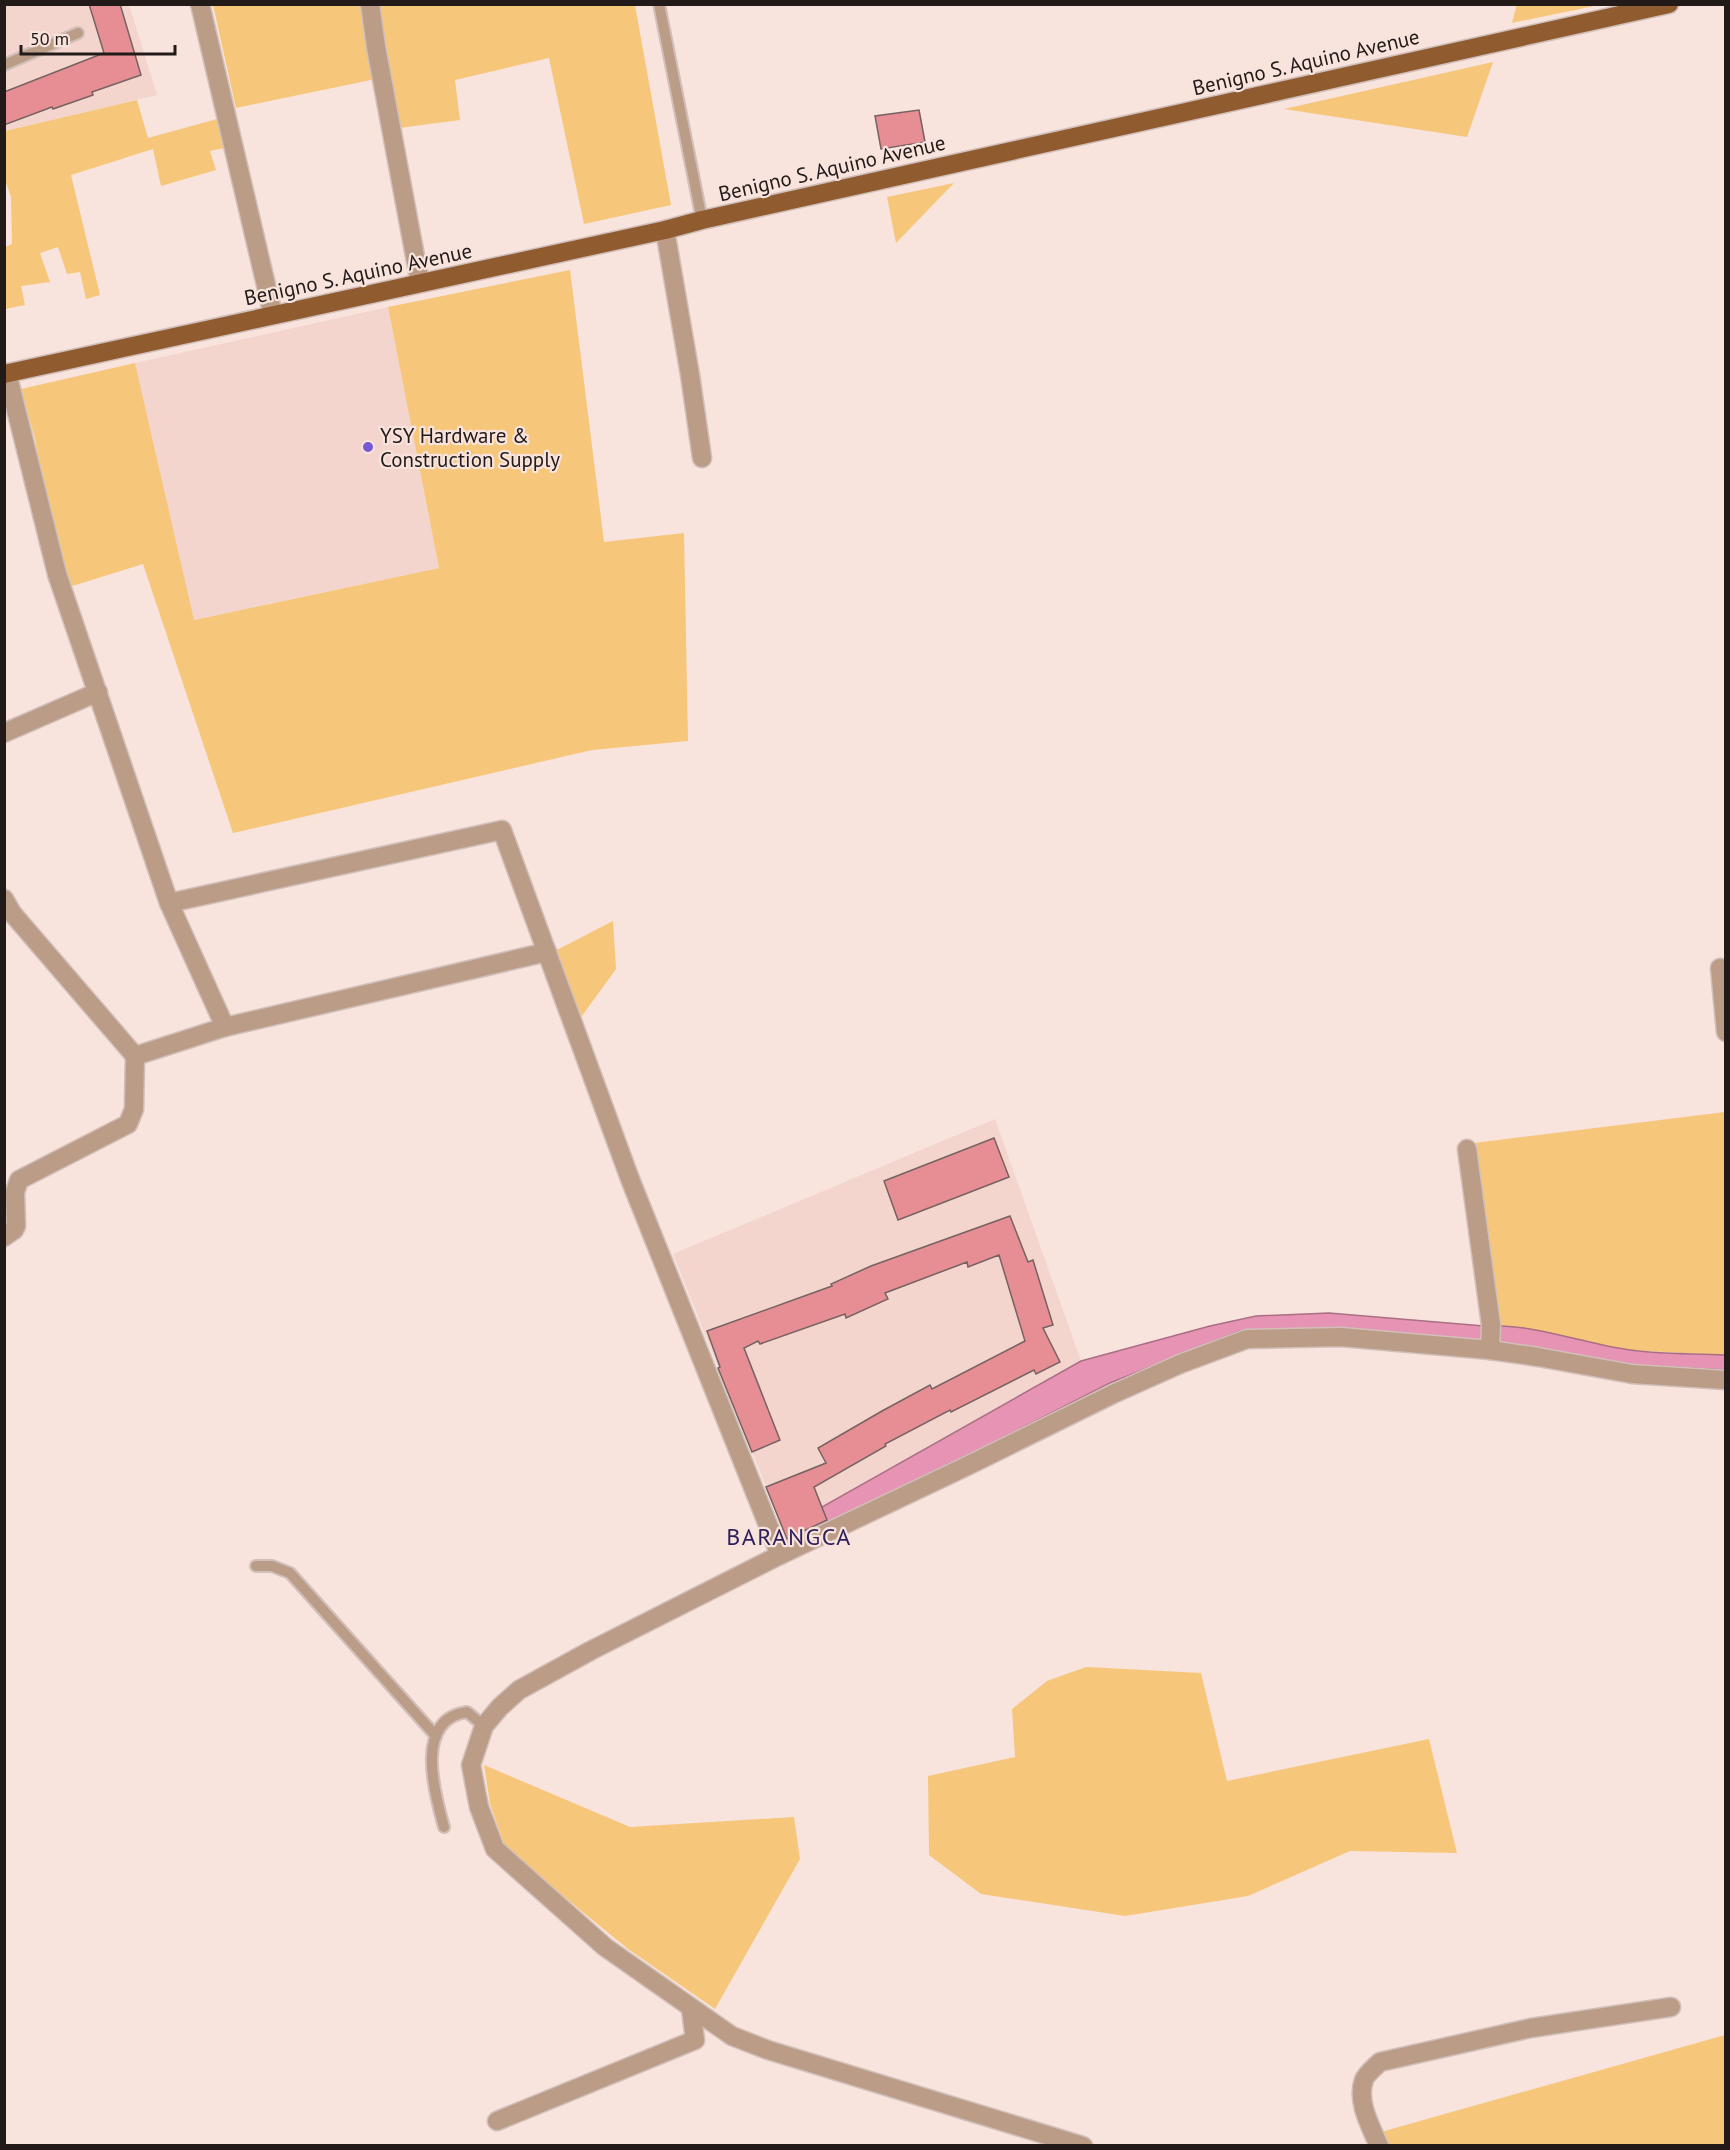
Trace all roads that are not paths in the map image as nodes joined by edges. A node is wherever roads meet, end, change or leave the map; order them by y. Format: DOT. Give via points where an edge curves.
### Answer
graph roads {
  1 [pos="200,4"];
  2 [pos="370,4"];
  3 [pos="659,4"];
  4 [pos="1669,4"];
  5 [pos="78,33"];
  6 [pos="4,65"];
  7 [pos="702,220"];
  8 [pos="665,230"];
  9 [pos="420,283"];
  10 [pos="273,315"];
  11 [pos="6,374"];
  12 [pos="702,458"];
  13 [pos="98,692"];
  14 [pos="4,733"];
  15 [pos="4,899"];
  16 [pos="169,903"];
  17 [pos="547,952"];
  18 [pos="1720,968"];
  19 [pos="225,1027"];
  20 [pos="1725,1032"];
  21 [pos="135,1056"];
  22 [pos="1467,1149"];
  23 [pos="4,1237"];
  24 [pos="1490,1350"];
  25 [pos="1725,1380"];
  26 [pos="780,1555"];
  27 [pos="256,1566"];
  28 [pos="484,1726"];
  29 [pos="436,1736"];
  30 [pos="444,1827"];
  31 [pos="1671,2007"];
  32 [pos="691,2009"];
  33 [pos="497,2121"];
  34 [pos="1083,2145"];
  35 [pos="1379,2145"];
  1 -- 10 [label="street"];
  2 -- 9 [label="street"];
  3 -- 7 [label="lane"];
  4 -- 7 [label="main road, Benigno S. Aquino Avenue"];
  5 -- 6 [label="lane"];
  7 -- 8 [label="main road, Benigno S. Aquino Avenue"];
  8 -- 9 [label="main road, Benigno S. Aquino Avenue"];
  8 -- 12 [label="street"];
  9 -- 10 [label="main road, Benigno S. Aquino Avenue"];
  10 -- 11 [label="main road, Benigno S. Aquino Avenue"];
  11 -- 13 [label="street" via="57,574"];
  13 -- 14 [label="street"];
  13 -- 16 [label="street"];
  15 -- 21 [label="street"];
  16 -- 17 [label="street" via="502,830"];
  16 -- 19 [label="street"];
  17 -- 19 [label="street"];
  17 -- 26 [label="street" via="630,1179"];
  18 -- 20 [label="street"];
  19 -- 21 [label="street"];
  21 -- 23 [label="street" via="134,1109 128,1124 18,1180 16,1226"];
  22 -- 24 [label="street" via="1491,1325"];
  24 -- 25 [label="street" via="1632,1374"];
  24 -- 26 [label="street" via="1341,1337 1247,1339 1113,1394"];
  26 -- 28 [label="street" via="519,1690"];
  27 -- 29 [label="lane" via="272,1566 290,1573"];
  28 -- 29 [label="lane" via="467,1712 455,1713 444,1721"];
  28 -- 32 [label="street" via="471,1765 478,1807 495,1849 605,1947"];
  29 -- 30 [label="lane" via="432,1776"];
  31 -- 35 [label="street" via="1531,2028 1380,2062 1364,2079 1362,2096"];
  32 -- 33 [label="street" via="695,2040"];
  32 -- 34 [label="street" via="732,2036 768,2050"];
}
